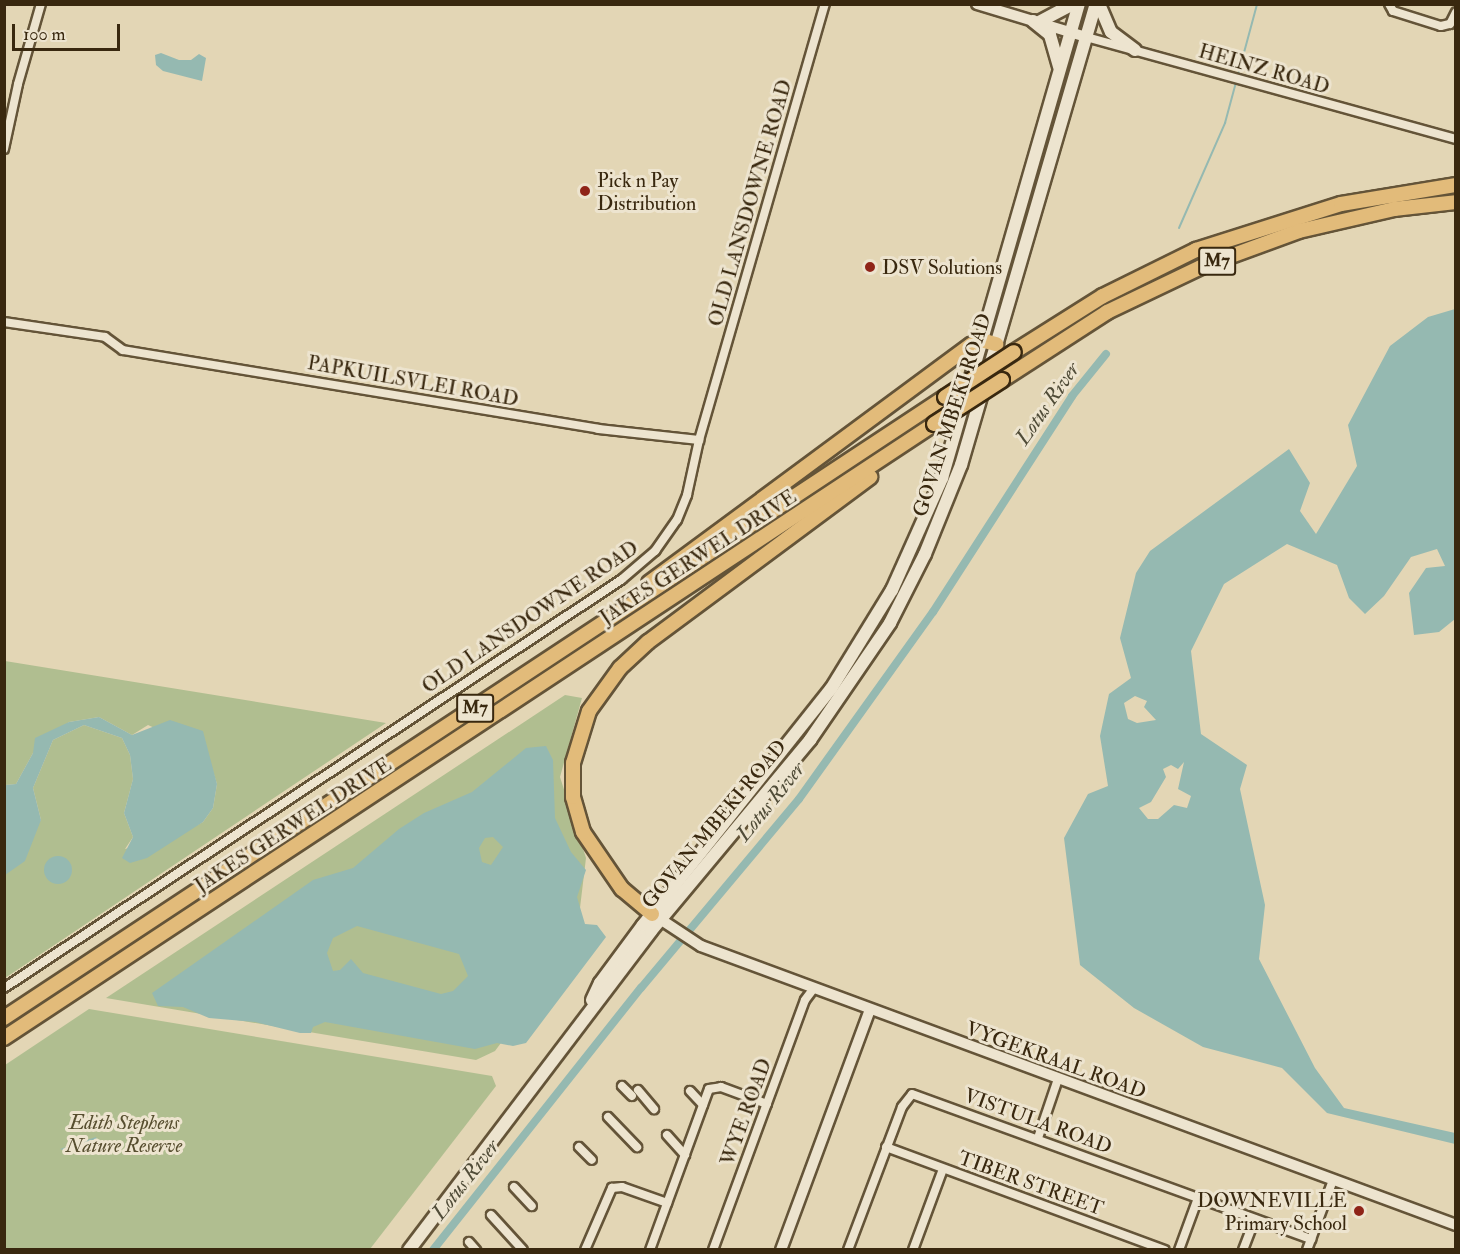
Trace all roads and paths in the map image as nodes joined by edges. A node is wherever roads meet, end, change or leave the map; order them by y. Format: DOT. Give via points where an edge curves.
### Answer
graph roads {
  1 [pos="41,4"];
  2 [pos="825,4"];
  3 [pos="977,4"];
  4 [pos="1073,4"];
  5 [pos="1079,4"];
  6 [pos="1098,4"];
  7 [pos="1389,4"];
  8 [pos="1455,12"];
  9 [pos="1035,22"];
  10 [pos="1071,33"];
  11 [pos="1086,37"];
  12 [pos="1135,50"];
  13 [pos="1059,71"];
  14 [pos="1432,134"];
  15 [pos="1455,139"];
  16 [pos="1455,145"];
  17 [pos="4,149"];
  18 [pos="1455,185"];
  19 [pos="1455,202"];
  20 [pos="4,322"];
  21 [pos="981,340"];
  22 [pos="996,344"];
  23 [pos="930,427"];
  24 [pos="699,440"];
  25 [pos="557,654"];
  26 [pos="656,917"];
  27 [pos="4,988"];
  28 [pos="814,988"];
  29 [pos="870,1010"];
  30 [pos="4,1018"];
  31 [pos="4,1038"];
  32 [pos="1058,1079"];
  33 [pos="622,1086"];
  34 [pos="690,1091"];
  35 [pos="767,1104"];
  36 [pos="703,1105"];
  37 [pos="654,1109"];
  38 [pos="608,1117"];
  39 [pos="667,1135"];
  40 [pos="1038,1138"];
  41 [pos="579,1146"];
  42 [pos="637,1147"];
  43 [pos="886,1147"];
  44 [pos="685,1155"];
  45 [pos="592,1160"];
  46 [pos="943,1169"];
  47 [pos="1333,1180"];
  48 [pos="514,1187"];
  49 [pos="1198,1198"];
  50 [pos="667,1203"];
  51 [pos="532,1206"];
  52 [pos="491,1215"];
  53 [pos="1255,1219"];
  54 [pos="1455,1225"];
  55 [pos="1311,1239"];
  56 [pos="469,1242"];
  57 [pos="781,1249"];
  58 [pos="409,1250"];
  59 [pos="476,1250"];
  60 [pos="523,1250"];
  61 [pos="585,1250"];
  62 [pos="650,1250"];
  63 [pos="713,1250"];
  64 [pos="848,1250"];
  65 [pos="913,1250"];
  66 [pos="1165,1250"];
  67 [pos="1179,1250"];
  68 [pos="1243,1250"];
  69 [pos="1307,1250"];
  1 -- 17 [label="street"];
  2 -- 24 [label="street, OLD LANSDOWNE ROAD"];
  3 -- 9 [label="street"];
  4 -- 9 [label="main road"];
  5 -- 10 [label="main road, GOVAN MBEKI ROAD"];
  6 -- 11 [label="main road, GOVAN MBEKI ROAD"];
  6 -- 12 [label="main road" via="1111,32"];
  7 -- 8 [label="street" via="1393,11 1441,26 1450,24"];
  9 -- 10 [label="street"];
  9 -- 13 [label="main road" via="1053,40"];
  10 -- 11 [label="street"];
  10 -- 13 [label="main road, GOVAN MBEKI ROAD"];
  11 -- 12 [label="street, HEINZ ROAD"];
  11 -- 22 [label="main road, GOVAN MBEKI ROAD"];
  12 -- 14 [label="street, HEINZ ROAD"];
  13 -- 21 [label="main road, GOVAN MBEKI ROAD"];
  14 -- 15 [label="street, HEINZ ROAD"];
  14 -- 16 [label="street, HEINZ ROAD"];
  18 -- 25 [label="highway, JAKES GERWEL DRIVE / M7, bridge" via="1341,204 1196,250 1103,296"];
  19 -- 23 [label="highway, JAKES GERWEL DRIVE / M7, bridge" via="1394,209 1321,225 1201,267 1107,312"];
  20 -- 24 [label="street, PAPKUILSVLEI ROAD" via="105,337 123,350 598,429"];
  21 -- 22 [label="highway"];
  21 -- 25 [label="highway" via="776,486"];
  21 -- 26 [label="main road, GOVAN MBEKI ROAD" via="942,478 913,548 878,616 831,689"];
  22 -- 26 [label="main road, GOVAN MBEKI ROAD" via="954,485 926,554 890,623 810,740"];
  23 -- 26 [label="highway" via="890,462 641,648 608,681 589,711 573,763 573,797 583,832 621,889"];
  23 -- 31 [label="highway, JAKES GERWEL DRIVE / M7"];
  24 -- 27 [label="street, OLD LANSDOWNE ROAD" via="687,495 676,520 655,551 635,570"];
  25 -- 30 [label="highway, JAKES GERWEL DRIVE / M7"];
  26 -- 28 [label="street, VYGEKRAAL ROAD" via="683,937"];
  26 -- 58 [label="main road, GOVAN MBEKI ROAD" via="600,982 582,1023"];
  28 -- 29 [label="street, VYGEKRAAL ROAD"];
  28 -- 35 [label="street, WYE ROAD" via="805,1000"];
  29 -- 32 [label="street, VYGEKRAAL ROAD"];
  29 -- 57 [label="street"];
  32 -- 40 [label="street"];
  32 -- 47 [label="street, VYGEKRAAL ROAD"];
  33 -- 37 [label="street"];
  34 -- 36 [label="street"];
  35 -- 36 [label="street" via="718,1086 709,1089"];
  35 -- 63 [label="street, WYE ROAD"];
  36 -- 44 [label="street"];
  38 -- 42 [label="street"];
  39 -- 44 [label="street"];
  40 -- 43 [label="street, VISTULA ROAD" via="912,1094 906,1099"];
  40 -- 49 [label="street, VISTULA ROAD"];
  41 -- 45 [label="street"];
  43 -- 46 [label="street, TIBER STREET"];
  43 -- 64 [label="street, VISTULA ROAD"];
  44 -- 50 [label="street"];
  46 -- 65 [label="street"];
  46 -- 66 [label="street, TIBER STREET"];
  47 -- 54 [label="street, VYGEKRAAL ROAD"];
  47 -- 55 [label="street"];
  48 -- 51 [label="street"];
  49 -- 53 [label="street, VISTULA ROAD"];
  49 -- 67 [label="street"];
  50 -- 61 [label="street" via="622,1187 612,1188"];
  50 -- 62 [label="street"];
  52 -- 60 [label="street"];
  53 -- 55 [label="street, VISTULA ROAD"];
  53 -- 68 [label="street"];
  55 -- 69 [label="street"];
  56 -- 59 [label="street"];
}
